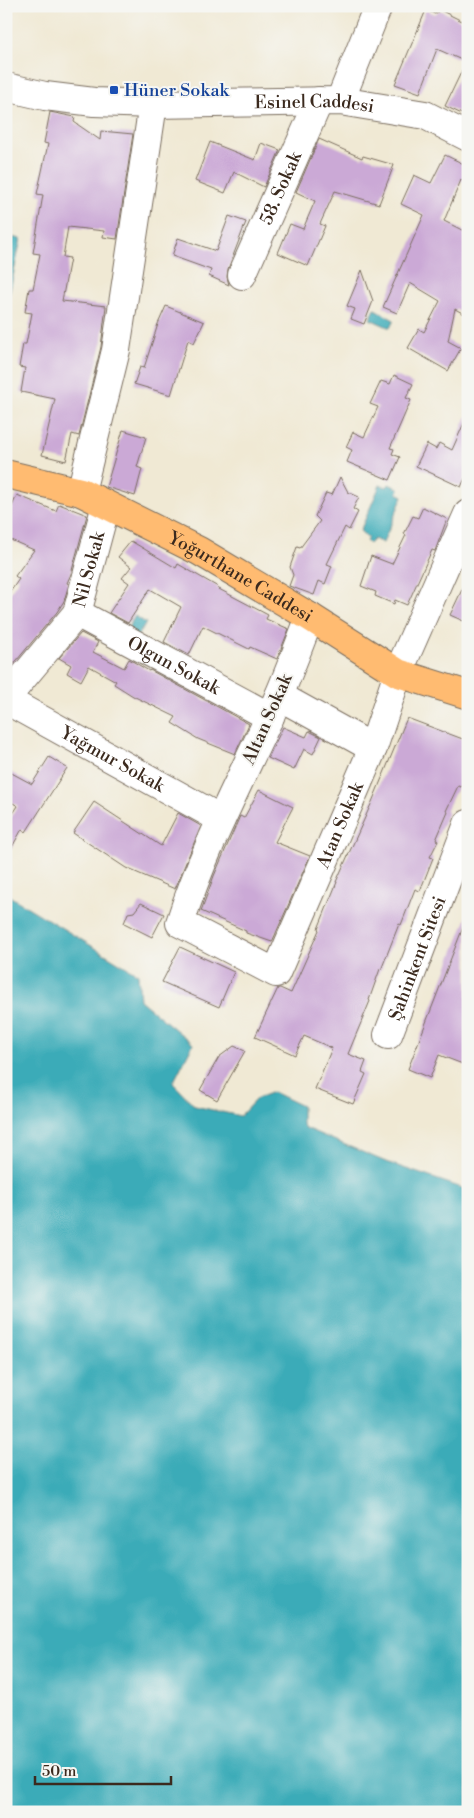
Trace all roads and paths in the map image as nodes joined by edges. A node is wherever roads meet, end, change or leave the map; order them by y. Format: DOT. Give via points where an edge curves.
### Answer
graph roads {
  1 [pos="378,6"];
  2 [pos="6,87"];
  3 [pos="329,101"];
  4 [pos="154,104"];
  5 [pos="468,137"];
  6 [pos="242,275"];
  7 [pos="6,474"];
  8 [pos="81,492"];
  9 [pos="106,506"];
  10 [pos="468,514"];
  11 [pos="77,612"];
  12 [pos="310,617"];
  13 [pos="398,673"];
  14 [pos="468,695"];
  15 [pos="6,699"];
  16 [pos="275,706"];
  17 [pos="373,748"];
  18 [pos="221,820"];
  19 [pos="468,824"];
  20 [pos="276,973"];
  21 [pos="388,1036"];
  1 -- 3 [label="street, 58. Sokak"];
  2 -- 4 [label="street, Esinel Caddesi" via="94,102"];
  3 -- 4 [label="street, Esinel Caddesi"];
  3 -- 5 [label="street, Esinel Caddesi" via="425,115"];
  3 -- 6 [label="street, 58. Sokak"];
  4 -- 8 [label="street" via="116,350"];
  7 -- 8 [label="main road, Yoğurthane Caddesi"];
  8 -- 9 [label="main road, Yoğurthane Caddesi"];
  9 -- 11 [label="street, Nil Sokak"];
  9 -- 12 [label="main road, Yoğurthane Caddesi" via="199,551"];
  10 -- 13 [label="street, Atan Sokak"];
  11 -- 15 [label="street, Nil Sokak"];
  11 -- 16 [label="street, Olgun Sokak"];
  12 -- 13 [label="main road, Yoğurthane Caddesi"];
  12 -- 16 [label="street, Altan Sokak"];
  13 -- 14 [label="main road, Yoğurthane Caddesi"];
  13 -- 17 [label="street, Atan Sokak"];
  15 -- 18 [label="street, Yağmur Sokak"];
  16 -- 17 [label="street, Olgun Sokak"];
  16 -- 18 [label="street, Altan Sokak"];
  17 -- 20 [label="street, Atan Sokak"];
  18 -- 20 [label="street, Altan Sokak" via="180,923"];
  19 -- 21 [label="street, Şahinkent Sitesi"];
}
